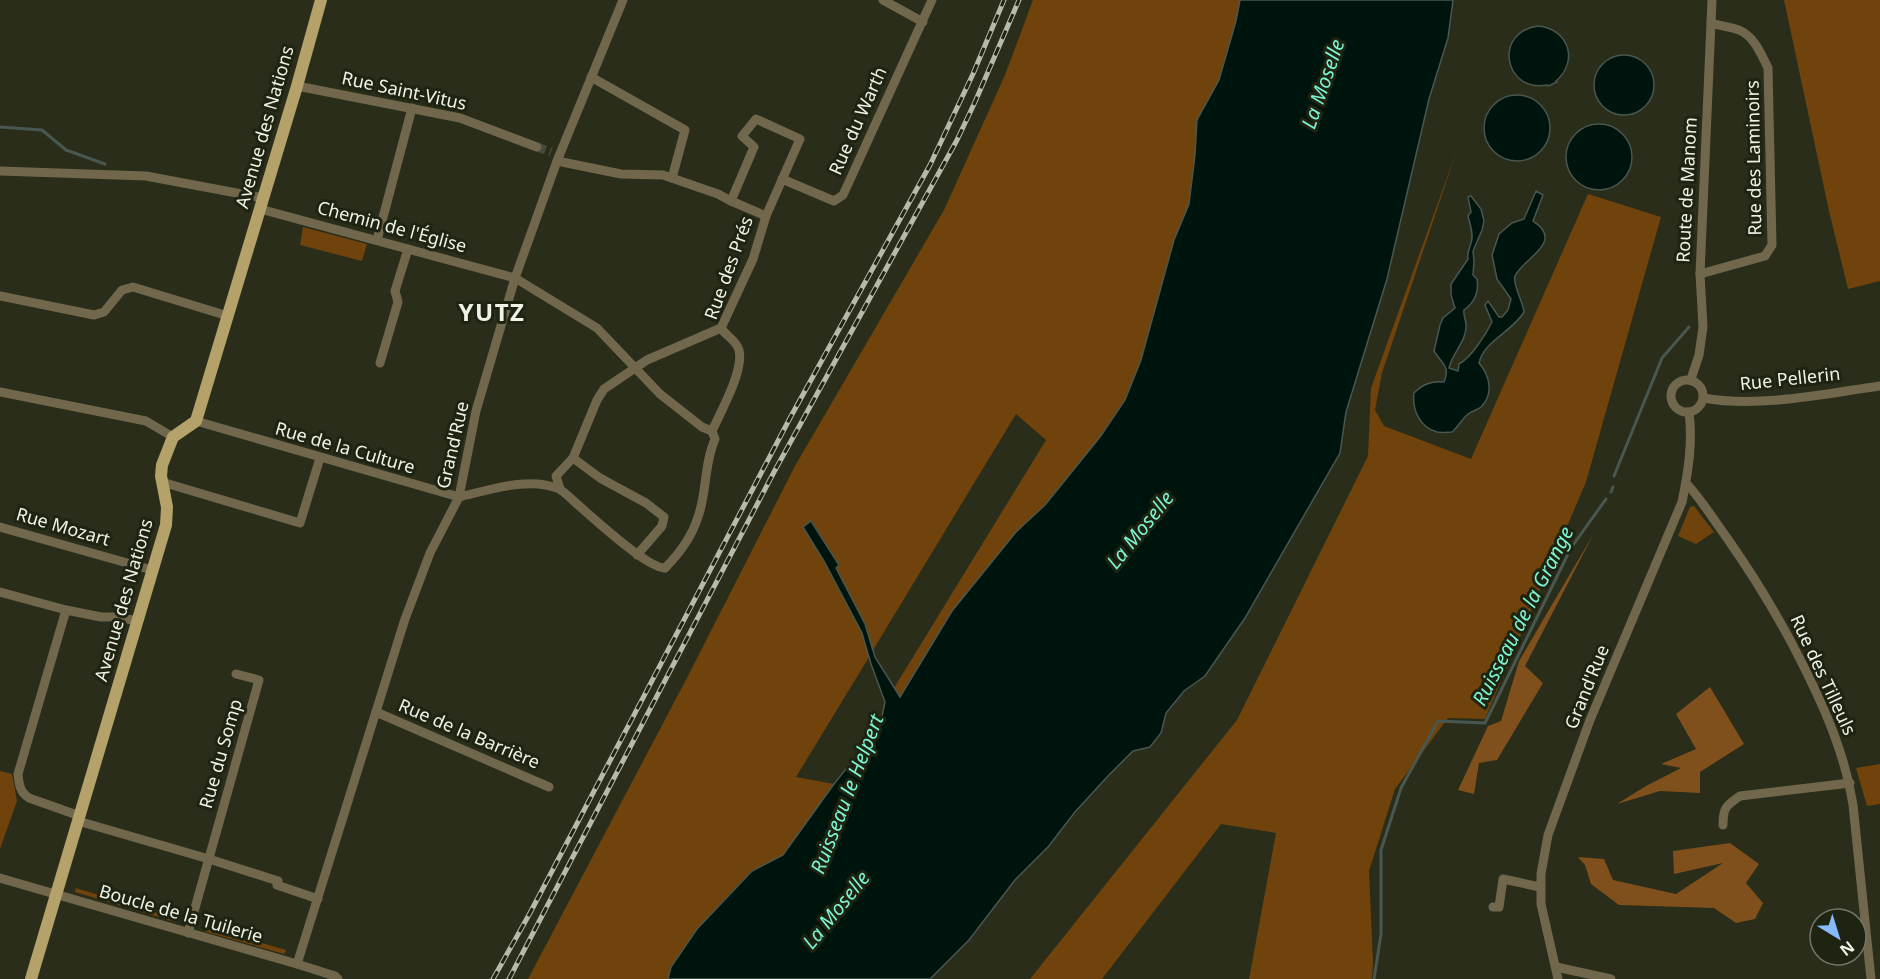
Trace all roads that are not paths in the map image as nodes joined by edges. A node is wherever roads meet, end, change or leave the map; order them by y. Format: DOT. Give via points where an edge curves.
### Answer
graph roads {
  1 [pos="321,0"];
  2 [pos="623,0"];
  3 [pos="883,0"];
  4 [pos="932,0"];
  5 [pos="1712,0"];
  6 [pos="923,22"];
  7 [pos="1711,23"];
  8 [pos="591,77"];
  9 [pos="297,86"];
  10 [pos="412,108"];
  11 [pos="537,147"];
  12 [pos="556,156"];
  13 [pos="0,171"];
  14 [pos="672,178"];
  15 [pos="782,180"];
  16 [pos="731,201"];
  17 [pos="262,204"];
  18 [pos="766,216"];
  19 [pos="377,240"];
  20 [pos="408,249"];
  21 [pos="1700,274"];
  22 [pos="516,278"];
  23 [pos="0,296"];
  24 [pos="228,316"];
  25 [pos="721,328"];
  26 [pos="380,363"];
  27 [pos="634,367"];
  28 [pos="1692,381"];
  29 [pos="1880,386"];
  30 [pos="0,392"];
  31 [pos="1703,398"];
  32 [pos="1689,412"];
  33 [pos="196,422"];
  34 [pos="713,435"];
  35 [pos="173,437"];
  36 [pos="320,458"];
  37 [pos="573,458"];
  38 [pos="162,482"];
  39 [pos="1686,483"];
  40 [pos="560,489"];
  41 [pos="459,497"];
  42 [pos="0,527"];
  43 [pos="637,555"];
  44 [pos="152,570"];
  45 [pos="0,592"];
  46 [pos="66,610"];
  47 [pos="138,621"];
  48 [pos="236,674"];
  49 [pos="376,712"];
  50 [pos="1850,783"];
  51 [pos="549,787"];
  52 [pos="79,819"];
  53 [pos="1723,825"];
  54 [pos="209,859"];
  55 [pos="0,878"];
  56 [pos="1540,887"];
  57 [pos="56,895"];
  58 [pos="318,899"];
  59 [pos="1493,907"];
  60 [pos="188,933"];
  61 [pos="297,964"];
  62 [pos="1556,967"];
  63 [pos="31,979"];
  64 [pos="338,979"];
  65 [pos="1558,979"];
  66 [pos="1611,979"];
  67 [pos="1870,979"];
  1 -- 9 [label="main road, Avenue des Nations"];
  2 -- 8 [label="street, Grand'Rue"];
  3 -- 6 [label="street"];
  4 -- 6 [label="street, Rue du Warth"];
  5 -- 7 [label="street, Route de Manom"];
  6 -- 15 [label="street, Rue du Warth" via="843,195 834,201"];
  7 -- 21 [label="street, Route de Manom"];
  7 -- 21 [label="street, Rue des Laminoirs" via="1745,34 1768,68 1772,245 1765,256"];
  8 -- 12 [label="street, Grand'Rue"];
  8 -- 14 [label="street" via="685,130"];
  9 -- 10 [label="street, Rue Saint-Vitus"];
  9 -- 17 [label="main road, Avenue des Nations"];
  10 -- 11 [label="street, Rue Saint-Vitus" via="460,118"];
  10 -- 19 [label="street"];
  12 -- 14 [label="street" via="621,174"];
  12 -- 22 [label="street, Grand'Rue"];
  13 -- 17 [label="street, Chemin de l'Église" via="146,176"];
  14 -- 16 [label="street"];
  15 -- 16 [label="street, Rue des Prés" via="800,139 756,119 742,136 754,147"];
  15 -- 18 [label="street, Rue des Prés"];
  16 -- 18 [label="street"];
  17 -- 19 [label="street, Chemin de l'Église"];
  17 -- 24 [label="main road, Avenue des Nations"];
  18 -- 25 [label="street, Rue des Prés" via="753,259"];
  19 -- 20 [label="street, Chemin de l'Église"];
  20 -- 22 [label="street, Chemin de l'Église"];
  20 -- 26 [label="street" via="395,291 398,303"];
  21 -- 28 [label="street, Route de Manom" via="1702,339"];
  22 -- 27 [label="street, Chemin de l'Église" via="597,328"];
  22 -- 41 [label="street, Grand'Rue" via="476,411"];
  23 -- 24 [label="street" via="94,315 104,312 122,290 133,287"];
  24 -- 33 [label="main road, Avenue des Nations"];
  25 -- 27 [label="street"];
  25 -- 34 [label="street, Rue des Prés" via="739,349 739,362"];
  27 -- 34 [label="street, Chemin de l'Église" via="660,394"];
  27 -- 37 [label="street" via="604,389"];
  28 -- 31 [label="street" via="1701,388"];
  28 -- 32 [label="street" via="1677,384 1671,397 1675,407"];
  29 -- 31 [label="street, Rue Pellerin" via="1758,402"];
  30 -- 35 [label="street" via="146,422"];
  31 -- 32 [label="street" via="1699,408"];
  32 -- 39 [label="street, Grand'Rue"];
  33 -- 35 [label="main road"];
  33 -- 36 [label="street, Rue de la Culture"];
  34 -- 43 [label="street, Rue des Prés" via="698,518 691,534 666,571"];
  35 -- 38 [label="main road, Avenue des Nations" via="162,465"];
  36 -- 38 [label="street" via="300,523"];
  36 -- 41 [label="street, Rue de la Culture"];
  37 -- 40 [label="street" via="556,476"];
  37 -- 43 [label="street" via="664,517 662,526"];
  38 -- 44 [label="main road, Avenue des Nations" via="166,525"];
  39 -- 50 [label="street, Rue des Tilleuls" via="1780,620 1826,711"];
  39 -- 56 [label="street, Grand'Rue" via="1682,502 1590,720 1548,836"];
  40 -- 41 [label="street" via="529,483"];
  40 -- 43 [label="street"];
  41 -- 49 [label="street, Grand'Rue" via="430,553"];
  42 -- 44 [label="street, Rue Mozart"];
  44 -- 47 [label="main road, Avenue des Nations"];
  45 -- 46 [label="street"];
  46 -- 47 [label="street"];
  46 -- 52 [label="street" via="18,774 22,793"];
  47 -- 52 [label="main road, Avenue des Nations"];
  48 -- 54 [label="street, Rue du Somp" via="259,680"];
  49 -- 51 [label="street, Rue de la Barrière"];
  49 -- 58 [label="street, Grand'Rue"];
  50 -- 53 [label="street" via="1740,796 1723,811"];
  50 -- 67 [label="street, Rue des Tilleuls"];
  52 -- 54 [label="street"];
  52 -- 57 [label="main road, Avenue des Nations"];
  54 -- 58 [label="street" via="278,881 277,885"];
  54 -- 60 [label="street, Rue du Somp"];
  55 -- 57 [label="street, Boucle de la Tuilerie"];
  56 -- 59 [label="street" via="1503,879 1499,908"];
  56 -- 62 [label="street, Grand'Rue"];
  57 -- 60 [label="street, Boucle de la Tuilerie"];
  57 -- 63 [label="main road, Avenue des Nations"];
  58 -- 61 [label="street"];
  60 -- 61 [label="street, Boucle de la Tuilerie"];
  61 -- 64 [label="street, Boucle de la Tuilerie"];
  62 -- 65 [label="street, Grand'Rue"];
  62 -- 66 [label="street"];
}
